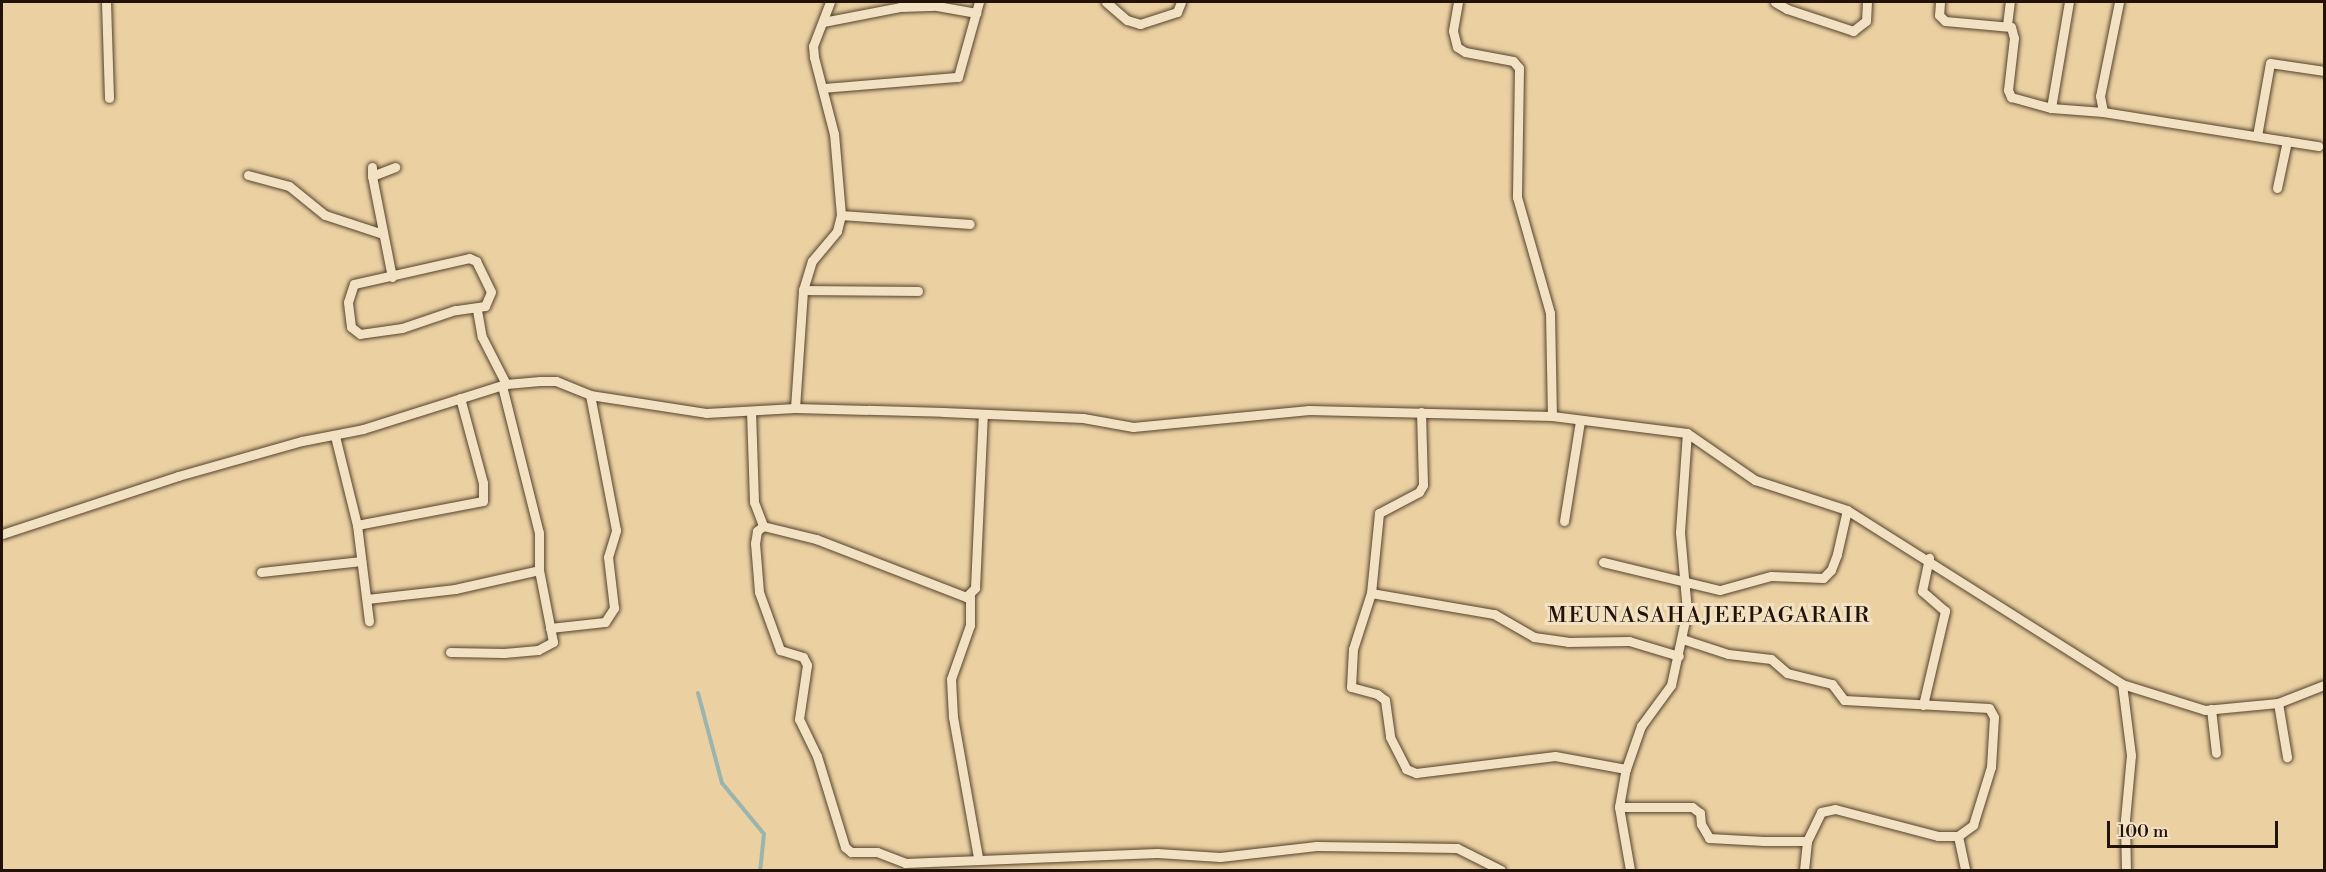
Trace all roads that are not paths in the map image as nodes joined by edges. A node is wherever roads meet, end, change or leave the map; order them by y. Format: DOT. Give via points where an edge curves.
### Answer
graph roads {
  1 [pos="106,2"];
  2 [pos="830,2"];
  3 [pos="979,2"];
  4 [pos="1106,2"];
  5 [pos="1181,2"];
  6 [pos="1458,2"];
  7 [pos="1775,2"];
  8 [pos="1867,2"];
  9 [pos="1940,2"];
  10 [pos="2010,2"];
  11 [pos="2069,2"];
  12 [pos="2119,2"];
  13 [pos="976,13"];
  14 [pos="823,22"];
  15 [pos="2007,25"];
  16 [pos="2325,71"];
  17 [pos="823,88"];
  18 [pos="109,98"];
  19 [pos="2051,108"];
  20 [pos="2103,112"];
  21 [pos="2257,136"];
  22 [pos="2287,141"];
  23 [pos="2318,146"];
  24 [pos="394,167"];
  25 [pos="248,175"];
  26 [pos="2277,188"];
  27 [pos="841,215"];
  28 [pos="970,224"];
  29 [pos="383,234"];
  30 [pos="392,277"];
  31 [pos="803,290"];
  32 [pos="918,291"];
  33 [pos="477,310"];
  34 [pos="504,385"];
  35 [pos="590,395"];
  36 [pos="460,398"];
  37 [pos="795,408"];
  38 [pos="751,411"];
  39 [pos="1421,412"];
  40 [pos="983,414"];
  41 [pos="1552,416"];
  42 [pos="1580,421"];
  43 [pos="1687,433"];
  44 [pos="335,436"];
  45 [pos="1847,510"];
  46 [pos="1564,521"];
  47 [pos="357,525"];
  48 [pos="763,526"];
  49 [pos="2,534"];
  50 [pos="1929,558"];
  51 [pos="361,561"];
  52 [pos="1603,562"];
  53 [pos="539,570"];
  54 [pos="261,573"];
  55 [pos="1684,584"];
  56 [pos="1371,593"];
  57 [pos="970,597"];
  58 [pos="367,599"];
  59 [pos="369,621"];
  60 [pos="550,627"];
  61 [pos="1682,639"];
  62 [pos="450,652"];
  63 [pos="1679,656"];
  64 [pos="2122,684"];
  65 [pos="2325,686"];
  66 [pos="2278,703"];
  67 [pos="1923,705"];
  68 [pos="2211,709"];
  69 [pos="2216,753"];
  70 [pos="2287,757"];
  71 [pos="1626,769"];
  72 [pos="1619,807"];
  73 [pos="1958,836"];
  74 [pos="1808,841"];
  75 [pos="978,858"];
  76 [pos="1501,870"];
  77 [pos="1630,870"];
  78 [pos="1804,870"];
  79 [pos="1965,870"];
  80 [pos="2126,870"];
  1 -- 18 [label="street"];
  2 -- 14 [label="street"];
  3 -- 13 [label="street"];
  4 -- 5 [label="street" via="1127,20 1140,24 1177,12"];
  6 -- 41 [label="street" via="1453,32 1457,47 1513,61 1519,68 1517,196 1550,313"];
  7 -- 8 [label="street" via="1854,31 1866,21"];
  9 -- 15 [label="street" via="1939,15 1945,21"];
  10 -- 15 [label="street"];
  11 -- 19 [label="street"];
  12 -- 20 [label="street" via="2100,96"];
  13 -- 14 [label="street" via="937,6 900,7"];
  13 -- 17 [label="street" via="958,77"];
  14 -- 17 [label="street" via="813,46"];
  15 -- 19 [label="street" via="2014,38 2009,93"];
  16 -- 21 [label="street" via="2270,63"];
  17 -- 27 [label="street" via="834,134"];
  19 -- 20 [label="street"];
  20 -- 21 [label="street"];
  21 -- 22 [label="street"];
  22 -- 23 [label="street"];
  22 -- 26 [label="street"];
  24 -- 29 [label="street" via="372,171"];
  25 -- 29 [label="street" via="294,189 326,215"];
  27 -- 28 [label="street"];
  27 -- 31 [label="street" via="837,231 812,261"];
  29 -- 30 [label="street"];
  30 -- 33 [label="street" via="460,259 476,261 491,298"];
  30 -- 33 [label="street" via="360,282 350,289 349,322 354,331 402,328 455,310"];
  31 -- 32 [label="street"];
  31 -- 37 [label="street"];
  33 -- 34 [label="street" via="482,337"];
  34 -- 35 [label="street" via="556,381"];
  34 -- 36 [label="street"];
  34 -- 53 [label="street" via="539,533"];
  35 -- 38 [label="street" via="706,413"];
  35 -- 60 [label="street" via="616,530 608,557 614,608 605,622"];
  36 -- 44 [label="street"];
  36 -- 47 [label="street" via="483,483 483,501"];
  37 -- 38 [label="street"];
  37 -- 40 [label="street"];
  38 -- 48 [label="street" via="754,502"];
  39 -- 40 [label="street" via="1309,410 1133,427 1083,418"];
  39 -- 41 [label="street"];
  39 -- 56 [label="street" via="1424,485 1419,492 1379,513"];
  40 -- 57 [label="street" via="978,553 975,588"];
  41 -- 42 [label="street"];
  42 -- 43 [label="street"];
  42 -- 46 [label="street"];
  43 -- 45 [label="street" via="1755,480"];
  43 -- 55 [label="street" via="1680,532"];
  44 -- 47 [label="street"];
  44 -- 49 [label="street" via="302,441 178,476"];
  45 -- 50 [label="street"];
  45 -- 55 [label="street" via="1837,554 1823,578 1771,576 1727,590"];
  47 -- 51 [label="street"];
  48 -- 57 [label="street" via="816,539"];
  48 -- 75 [label="street" via="758,528 755,543 759,592 780,650 803,657 807,664 799,718 818,756 846,847 857,853 884,853 900,862"];
  50 -- 64 [label="street"];
  50 -- 67 [label="street" via="1922,591 1946,612"];
  51 -- 54 [label="street"];
  51 -- 58 [label="street"];
  52 -- 55 [label="street"];
  53 -- 58 [label="street" via="455,589"];
  53 -- 60 [label="street"];
  55 -- 61 [label="street" via="1687,611"];
  56 -- 63 [label="street" via="1494,614 1534,638 1568,642 1629,640"];
  56 -- 71 [label="street" via="1353,649 1351,687 1385,700 1390,737 1406,769 1416,772 1554,756"];
  57 -- 75 [label="street" via="970,625 951,680 953,717"];
  58 -- 59 [label="street"];
  60 -- 62 [label="street" via="552,644 538,650"];
  61 -- 63 [label="street"];
  61 -- 67 [label="street" via="1712,651 1771,659 1787,673 1832,684 1844,700"];
  63 -- 71 [label="street" via="1671,685 1641,726"];
  64 -- 68 [label="street"];
  64 -- 80 [label="street" via="2131,754 2125,820"];
  65 -- 66 [label="street"];
  66 -- 68 [label="street"];
  66 -- 70 [label="street"];
  67 -- 73 [label="street" via="1984,707 1994,717 1991,767 1973,825"];
  68 -- 69 [label="street"];
  71 -- 72 [label="street"];
  72 -- 74 [label="street" via="1692,807 1700,813 1709,838"];
  72 -- 77 [label="street"];
  73 -- 74 [label="street" via="1926,835 1835,809 1821,812"];
  73 -- 79 [label="street"];
  74 -- 78 [label="street"];
  75 -- 76 [label="street" via="1157,853 1220,857 1316,846 1457,848"];
}
